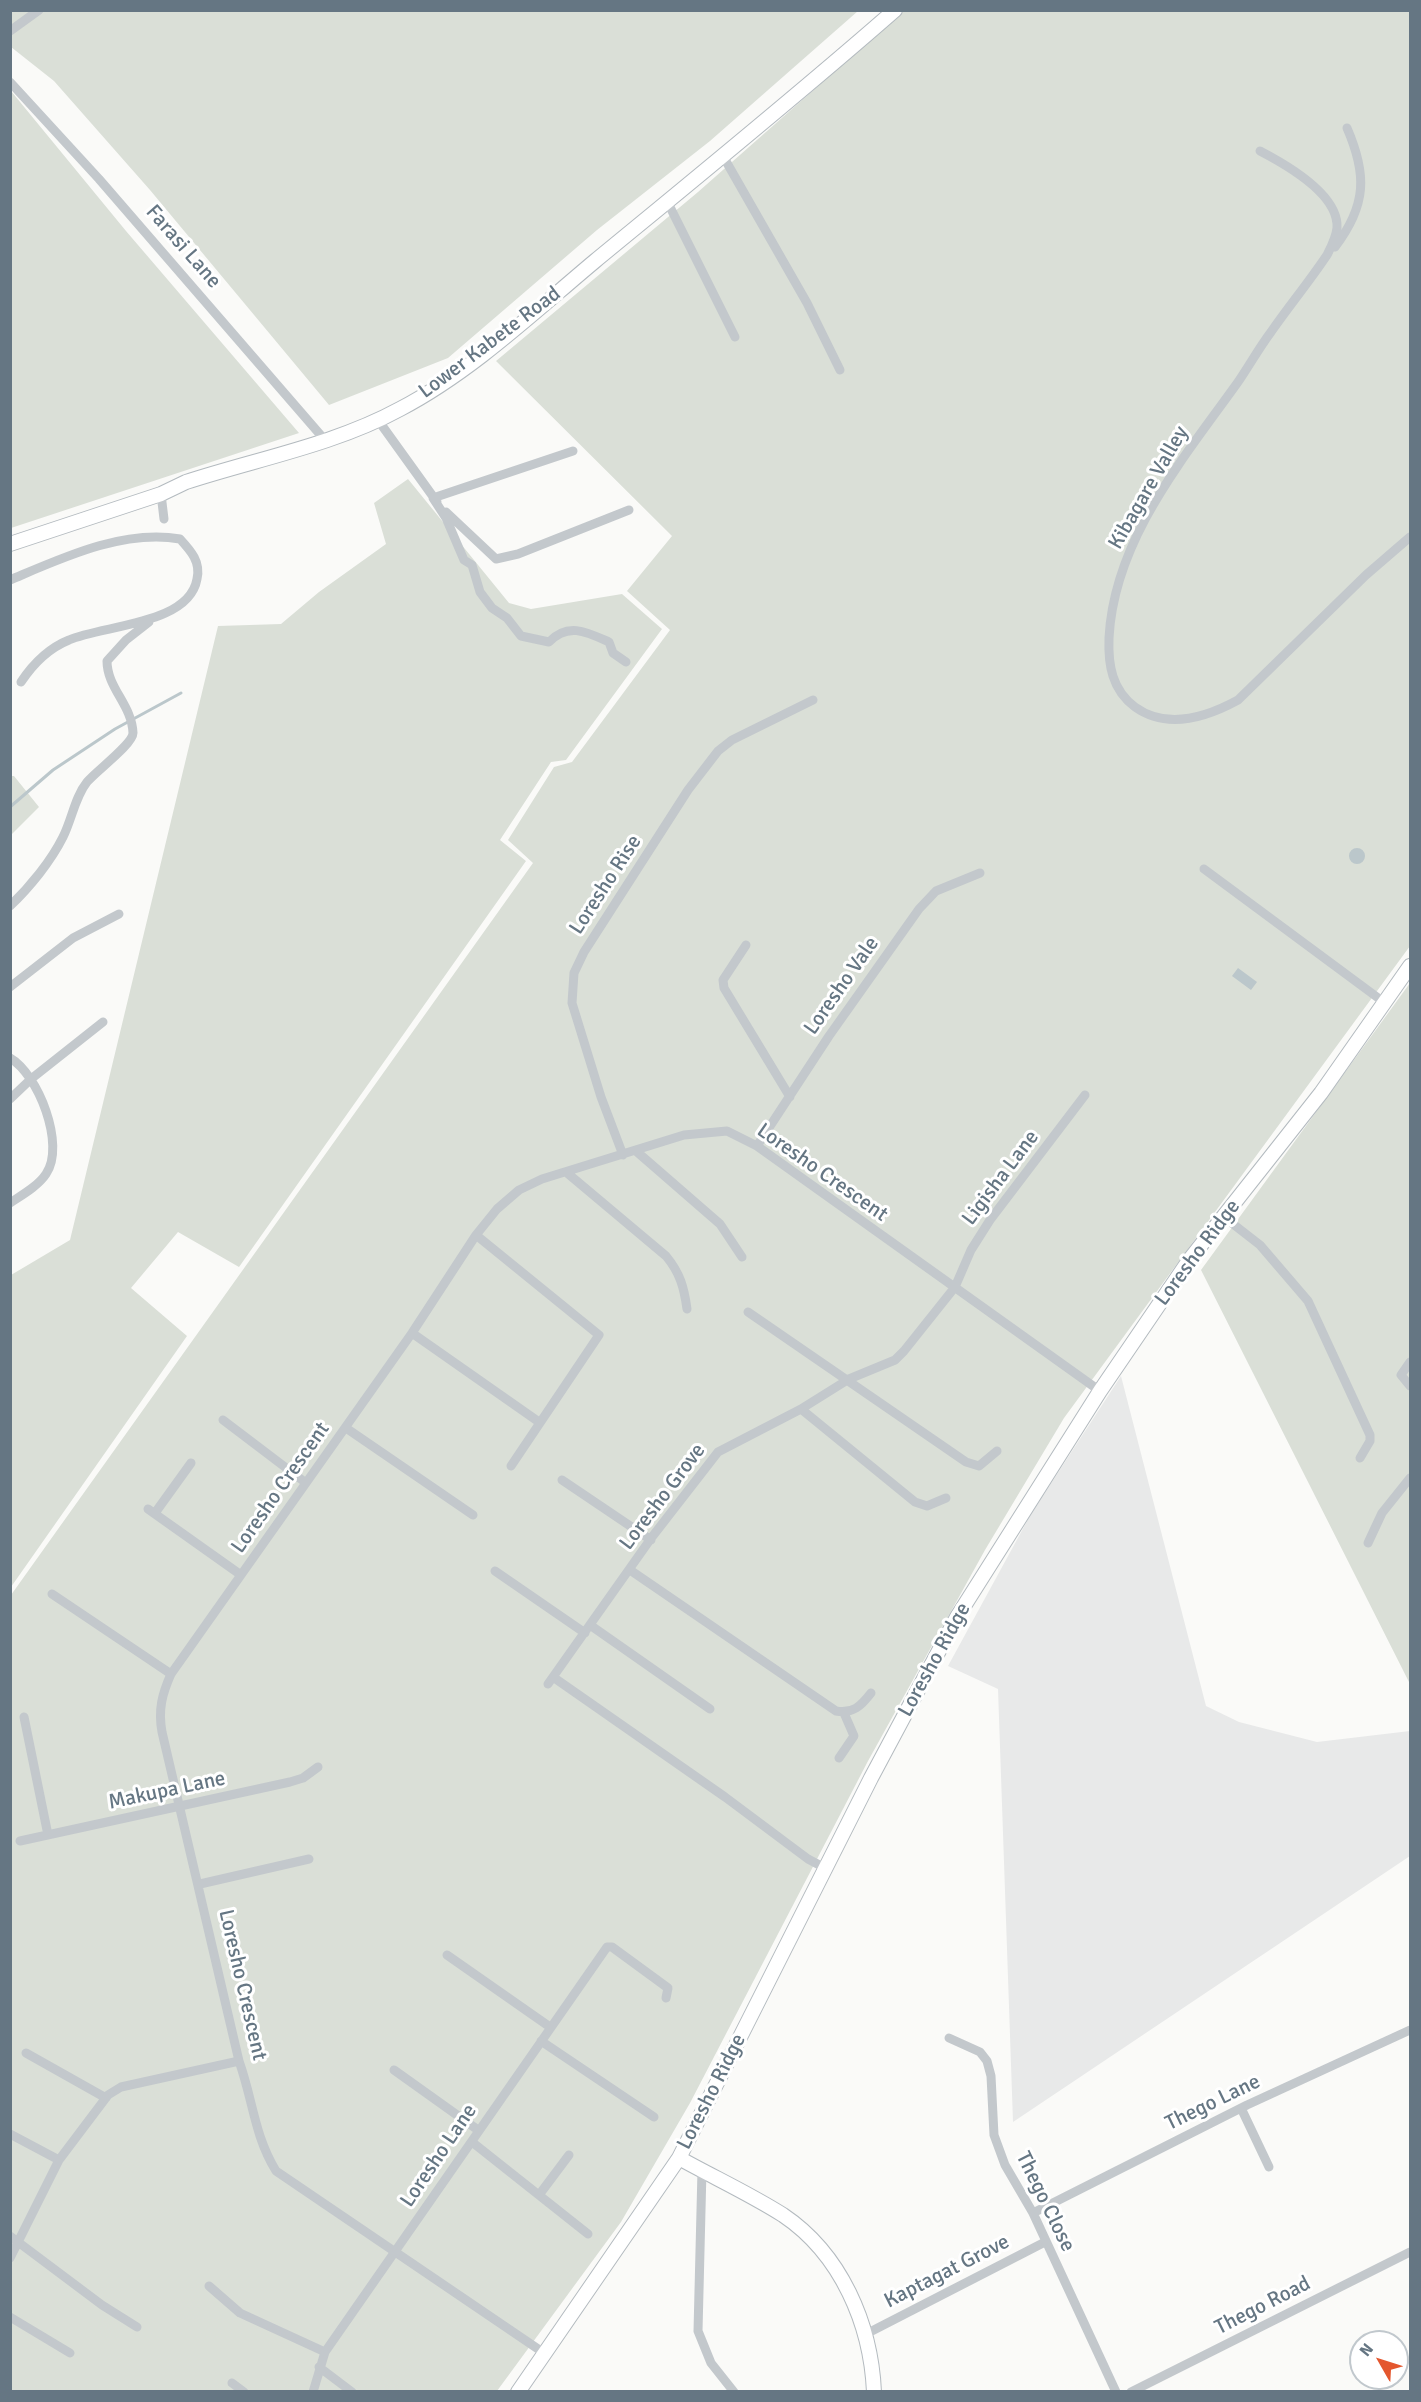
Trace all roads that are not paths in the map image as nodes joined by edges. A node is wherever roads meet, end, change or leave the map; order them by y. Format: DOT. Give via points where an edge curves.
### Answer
graph roads {
  1 [pos="39,10"];
  2 [pos="895,10"];
  3 [pos="10,31"];
  4 [pos="10,82"];
  5 [pos="1347,128"];
  6 [pos="1260,151"];
  7 [pos="723,156"];
  8 [pos="668,203"];
  9 [pos="1327,255"];
  10 [pos="735,337"];
  11 [pos="840,370"];
  12 [pos="378,420"];
  13 [pos="324,439"];
  14 [pos="573,451"];
  15 [pos="161,494"];
  16 [pos="433,498"];
  17 [pos="629,510"];
  18 [pos="164,528"];
  19 [pos="1410,537"];
  20 [pos="10,544"];
  21 [pos="10,580"];
  22 [pos="153,619"];
  23 [pos="626,662"];
  24 [pos="21,682"];
  25 [pos="813,700"];
  26 [pos="1204,869"];
  27 [pos="980,873"];
  28 [pos="10,906"];
  29 [pos="119,914"];
  30 [pos="746,945"];
  31 [pos="1410,966"];
  32 [pos="10,987"];
  33 [pos="1384,1003"];
  34 [pos="103,1022"];
  35 [pos="10,1058"];
  36 [pos="31,1079"];
  37 [pos="1085,1095"];
  38 [pos="790,1097"];
  39 [pos="10,1099"];
  40 [pos="757,1146"];
  41 [pos="636,1151"];
  42 [pos="623,1155"];
  43 [pos="566,1172"];
  44 [pos="10,1203"];
  45 [pos="1224,1217"];
  46 [pos="476,1235"];
  47 [pos="742,1257"];
  48 [pos="954,1287"];
  49 [pos="687,1309"];
  50 [pos="748,1312"];
  51 [pos="412,1333"];
  52 [pos="1410,1362"];
  53 [pos="849,1379"];
  54 [pos="1410,1386"];
  55 [pos="1100,1391"];
  56 [pos="801,1409"];
  57 [pos="223,1420"];
  58 [pos="539,1422"];
  59 [pos="346,1428"];
  60 [pos="997,1451"];
  61 [pos="1360,1458"];
  62 [pos="191,1463"];
  63 [pos="511,1467"];
  64 [pos="1410,1478"];
  65 [pos="562,1480"];
  66 [pos="306,1483"];
  67 [pos="946,1498"];
  68 [pos="473,1515"];
  69 [pos="651,1540"];
  70 [pos="1368,1543"];
  71 [pos="630,1570"];
  72 [pos="495,1571"];
  73 [pos="241,1575"];
  74 [pos="52,1594"];
  75 [pos="588,1629"];
  76 [pos="171,1674"];
  77 [pos="871,1693"];
  78 [pos="710,1709"];
  79 [pos="844,1713"];
  80 [pos="24,1717"];
  81 [pos="839,1758"];
  82 [pos="318,1767"];
  83 [pos="181,1807"];
  84 [pos="48,1835"];
  85 [pos="20,1841"];
  86 [pos="309,1859"];
  87 [pos="825,1868"];
  88 [pos="200,1884"];
  89 [pos="447,1955"];
  90 [pos="666,1998"];
  91 [pos="550,2027"];
  92 [pos="1410,2030"];
  93 [pos="949,2038"];
  94 [pos="541,2041"];
  95 [pos="26,2053"];
  96 [pos="240,2061"];
  97 [pos="393,2070"];
  98 [pos="106,2098"];
  99 [pos="1241,2108"];
  100 [pos="654,2117"];
  101 [pos="478,2130"];
  102 [pos="10,2134"];
  103 [pos="472,2142"];
  104 [pos="569,2155"];
  105 [pos="679,2158"];
  106 [pos="59,2160"];
  107 [pos="1269,2167"];
  108 [pos="702,2170"];
  109 [pos="539,2195"];
  110 [pos="1033,2213"];
  111 [pos="588,2234"];
  112 [pos="10,2236"];
  113 [pos="1045,2242"];
  114 [pos="20,2244"];
  115 [pos="1410,2252"];
  116 [pos="396,2253"];
  117 [pos="10,2258"];
  118 [pos="209,2286"];
  119 [pos="10,2317"];
  120 [pos="136,2327"];
  121 [pos="866,2334"];
  122 [pos="326,2352"];
  123 [pos="70,2353"];
  124 [pos="544,2353"];
  125 [pos="319,2367"];
  126 [pos="232,2383"];
  127 [pos="244,2391"];
  128 [pos="313,2391"];
  129 [pos="352,2391"];
  130 [pos="518,2391"];
  131 [pos="734,2391"];
  132 [pos="874,2391"];
  133 [pos="1116,2391"];
  134 [pos="1131,2391"];
  1 -- 3 [label="street"];
  2 -- 7 [label="main road, Lower Kabete Road"];
  4 -- 13 [label="street, Farasi Lane"];
  5 -- 9 [label="street" via="1359,156 1361,185 1353,217"];
  6 -- 9 [label="street, Kibagare Valley" via="1309,182 1329,204 1337,228"];
  7 -- 8 [label="main road, Lower Kabete Road"];
  7 -- 11 [label="street" via="807,303"];
  8 -- 10 [label="street"];
  8 -- 12 [label="main road, Lower Kabete Road" via="495,343 428,393"];
  9 -- 19 [label="street, Kibagare Valley" via="1182,460 1131,546 1112,604 1109,663 1113,681 1142,712 1176,719 1214,713 1238,700"];
  12 -- 13 [label="main road, Lower Kabete Road"];
  12 -- 16 [label="street"];
  13 -- 15 [label="main road, Lower Kabete Road" via="194,479"];
  14 -- 16 [label="street"];
  15 -- 18 [label="street"];
  15 -- 20 [label="main road, Lower Kabete Road"];
  16 -- 17 [label="street" via="496,559"];
  16 -- 23 [label="street" via="464,560 472,565 480,592 521,636 549,642 556,634 574,629 585,631 609,642 614,653"];
  18 -- 21 [label="street" via="48,564"];
  18 -- 22 [label="street" via="189,549 197,561 198,574 191,596"];
  22 -- 24 [label="street" via="67,641 32,666"];
  22 -- 28 [label="street" via="107,661 111,683 128,712 133,735 86,783 63,838"];
  25 -- 42 [label="street, Loresho Rise" via="732,740 718,751 688,790 574,973 572,1003"];
  26 -- 33 [label="street"];
  27 -- 38 [label="street, Loresho Vale" via="929,897"];
  29 -- 32 [label="street" via="73,938"];
  30 -- 38 [label="street" via="723,980 724,988"];
  31 -- 33 [label="main road, Loresho Ridge"];
  33 -- 45 [label="main road, Loresho Ridge" via="1321,1093"];
  34 -- 36 [label="street"];
  35 -- 36 [label="street"];
  36 -- 39 [label="street"];
  36 -- 44 [label="street" via="55,1141 52,1163 46,1175"];
  37 -- 48 [label="street, Ligisha Lane" via="990,1220"];
  38 -- 40 [label="street, Loresho Vale"];
  40 -- 41 [label="street, Loresho Crescent" via="727,1131 712,1131"];
  40 -- 48 [label="street, Loresho Crescent"];
  41 -- 42 [label="street, Loresho Crescent"];
  41 -- 47 [label="street" via="720,1224"];
  42 -- 43 [label="street, Loresho Crescent"];
  43 -- 46 [label="street, Loresho Crescent" via="519,1190"];
  43 -- 49 [label="street" via="666,1256 679,1271"];
  45 -- 55 [label="main road, Loresho Ridge" via="1190,1259"];
  45 -- 61 [label="street" via="1260,1245 1308,1301 1370,1435 1368,1448"];
  46 -- 51 [label="street, Loresho Crescent"];
  46 -- 58 [label="street" via="599,1335"];
  48 -- 53 [label="street, Loresho Grove" via="895,1360"];
  48 -- 55 [label="street, Loresho Crescent"];
  50 -- 53 [label="street"];
  51 -- 58 [label="street"];
  51 -- 59 [label="street, Loresho Crescent"];
  52 -- 54 [label="street" via="1401,1375"];
  53 -- 56 [label="street, Loresho Grove"];
  53 -- 60 [label="street" via="966,1462 979,1466"];
  55 -- 87 [label="main road, Loresho Ridge" via="957,1617"];
  56 -- 67 [label="street" via="915,1502 927,1506"];
  56 -- 69 [label="street, Loresho Grove" via="718,1452"];
  57 -- 66 [label="street"];
  58 -- 63 [label="street"];
  59 -- 66 [label="street, Loresho Crescent"];
  59 -- 68 [label="street"];
  62 -- 73 [label="street" via="152,1511"];
  64 -- 70 [label="street" via="1382,1513"];
  65 -- 69 [label="street"];
  66 -- 73 [label="street, Loresho Crescent"];
  69 -- 71 [label="street, Loresho Grove"];
  71 -- 75 [label="street, Loresho Grove"];
  71 -- 79 [label="street"];
  72 -- 75 [label="street"];
  73 -- 76 [label="street, Loresho Crescent"];
  74 -- 76 [label="street"];
  75 -- 78 [label="street"];
  75 -- 87 [label="street, Loresho Grove" via="550,1681"];
  76 -- 83 [label="street, Loresho Crescent" via="160,1718"];
  77 -- 79 [label="street" via="857,1709"];
  79 -- 81 [label="street" via="854,1736"];
  80 -- 84 [label="street"];
  82 -- 83 [label="street, Makupa Lane" via="290,1782"];
  83 -- 84 [label="street, Makupa Lane"];
  83 -- 88 [label="street, Loresho Crescent"];
  84 -- 85 [label="street, Makupa Lane"];
  86 -- 88 [label="street"];
  87 -- 105 [label="main road, Loresho Ridge"];
  88 -- 96 [label="street, Loresho Crescent"];
  89 -- 91 [label="street"];
  90 -- 91 [label="street, Loresho Lane" via="668,1988 607,1947"];
  91 -- 94 [label="street, Loresho Lane"];
  92 -- 99 [label="street, Thego Lane"];
  93 -- 110 [label="street, Thego Close" via="980,2052 987,2061 994,2135 1005,2165"];
  94 -- 100 [label="street"];
  94 -- 101 [label="street, Loresho Lane"];
  95 -- 98 [label="street"];
  96 -- 98 [label="street" via="121,2087"];
  96 -- 116 [label="street, Loresho Crescent" via="253,2120 276,2171"];
  97 -- 101 [label="street"];
  98 -- 106 [label="street"];
  99 -- 107 [label="street"];
  99 -- 110 [label="street, Thego Lane"];
  101 -- 103 [label="street, Loresho Lane"];
  102 -- 106 [label="street"];
  103 -- 109 [label="street"];
  103 -- 116 [label="street, Loresho Lane"];
  104 -- 109 [label="street"];
  105 -- 108 [label="main road"];
  105 -- 124 [label="main road, Loresho Ridge"];
  106 -- 114 [label="street"];
  108 -- 121 [label="main road" via="783,2215 820,2247 837,2272"];
  108 -- 131 [label="street" via="698,2331 711,2364"];
  109 -- 111 [label="street"];
  110 -- 113 [label="street, Thego Close"];
  112 -- 114 [label="street"];
  113 -- 121 [label="street, Kaptagat Grove"];
  113 -- 133 [label="street, Thego Close"];
  114 -- 117 [label="street"];
  114 -- 120 [label="street"];
  115 -- 134 [label="street, Thego Road"];
  116 -- 122 [label="street, Loresho Lane"];
  116 -- 124 [label="street, Loresho Crescent"];
  118 -- 122 [label="street" via="240,2313"];
  119 -- 123 [label="street"];
  121 -- 132 [label="main road"];
  122 -- 125 [label="street, Loresho Lane"];
  124 -- 130 [label="main road, Loresho Ridge"];
  125 -- 128 [label="street, Loresho Lane"];
  125 -- 129 [label="street"];
  126 -- 127 [label="street"];
}
